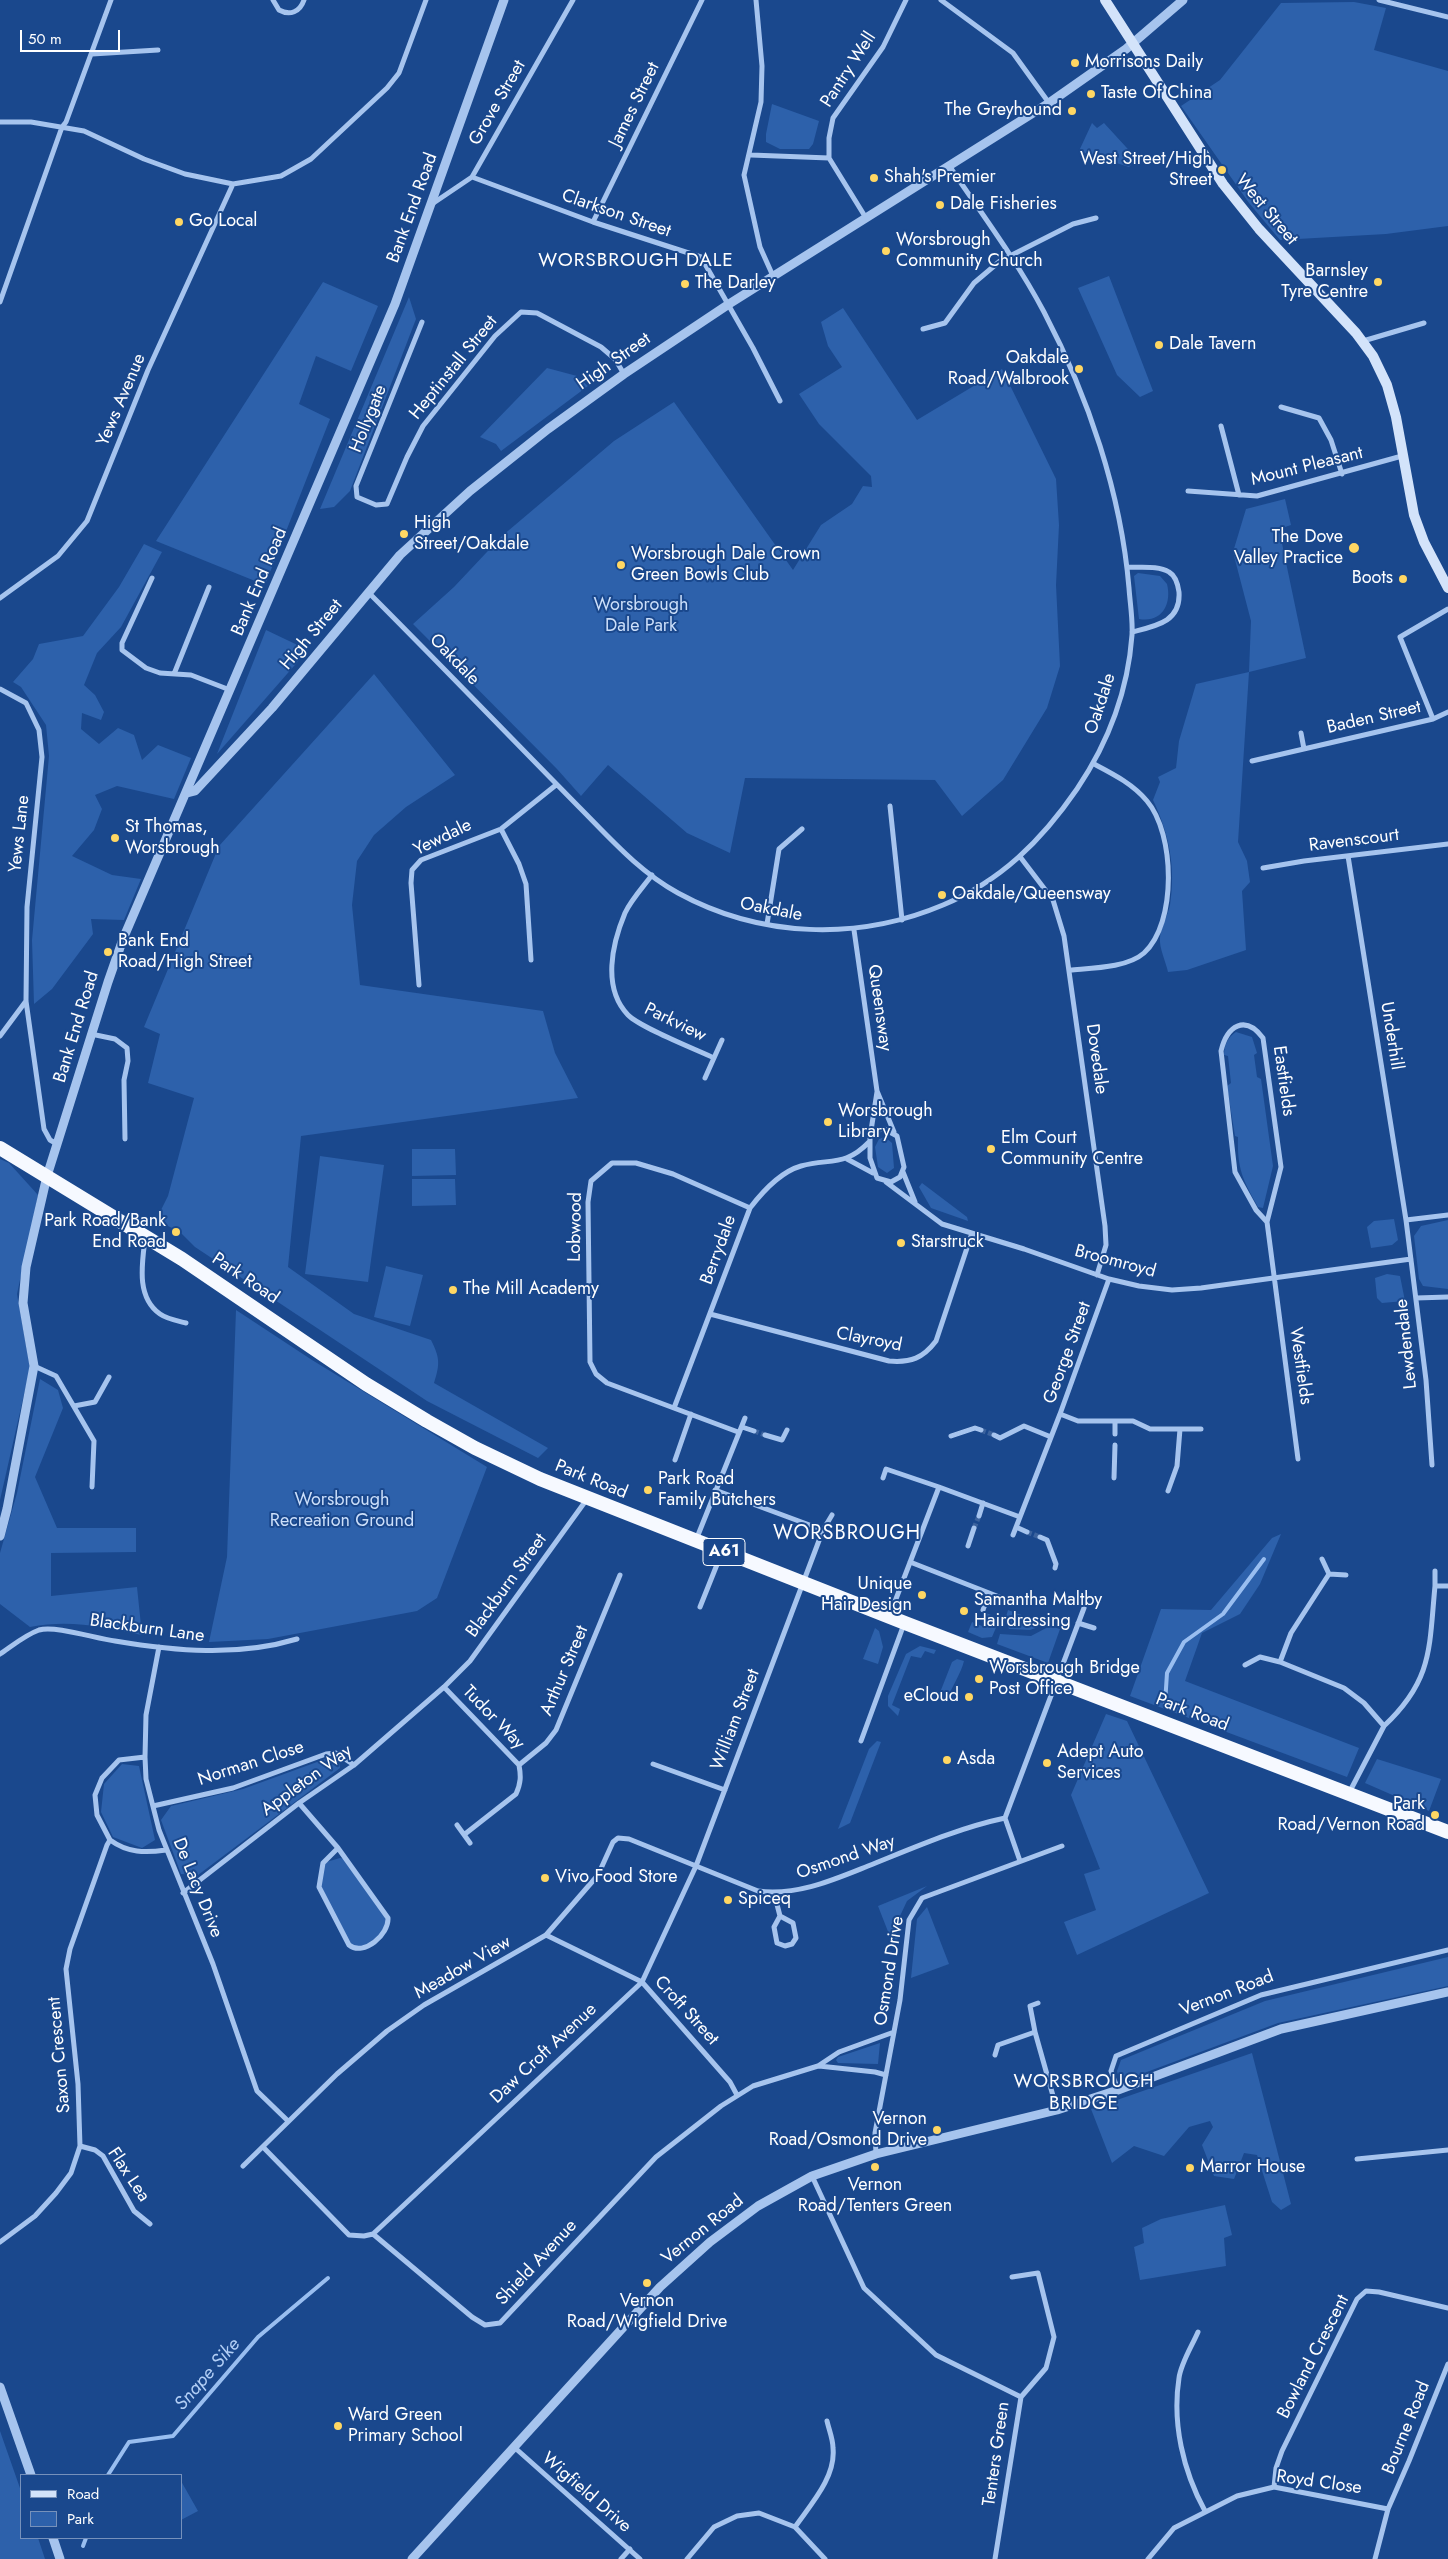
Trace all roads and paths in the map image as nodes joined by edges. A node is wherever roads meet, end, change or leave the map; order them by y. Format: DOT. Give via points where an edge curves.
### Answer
graph roads {
  1 [pos="111,0"];
  2 [pos="273,0"];
  3 [pos="304,0"];
  4 [pos="426,0"];
  5 [pos="504,0"];
  6 [pos="573,0"];
  7 [pos="702,0"];
  8 [pos="756,0"];
  9 [pos="906,0"];
  10 [pos="942,0"];
  11 [pos="1104,0"];
  12 [pos="1183,0"];
  13 [pos="1380,0"];
  14 [pos="1448,17"];
  15 [pos="1132,42"];
  16 [pos="158,50"];
  17 [pos="92,54"];
  18 [pos="1049,103"];
  19 [pos="0,122"];
  20 [pos="62,127"];
  21 [pos="751,155"];
  22 [pos="829,158"];
  23 [pos="950,167"];
  24 [pos="472,177"];
  25 [pos="233,184"];
  26 [pos="432,205"];
  27 [pos="866,218"];
  28 [pos="1096,218"];
  29 [pos="592,222"];
  30 [pos="1010,256"];
  31 [pos="774,276"];
  32 [pos="0,302"];
  33 [pos="729,304"];
  34 [pos="422,322"];
  35 [pos="1424,323"];
  36 [pos="923,329"];
  37 [pos="1362,341"];
  38 [pos="624,374"];
  39 [pos="780,401"];
  40 [pos="1281,407"];
  41 [pos="1221,426"];
  42 [pos="1402,456"];
  43 [pos="1342,474"];
  44 [pos="1188,491"];
  45 [pos="1239,495"];
  46 [pos="387,504"];
  47 [pos="1127,567"];
  48 [pos="152,578"];
  49 [pos="209,587"];
  50 [pos="1448,588"];
  51 [pos="369,593"];
  52 [pos="0,598"];
  53 [pos="1448,609"];
  54 [pos="1132,632"];
  55 [pos="174,674"];
  56 [pos="0,689"];
  57 [pos="230,690"];
  58 [pos="1448,712"];
  59 [pos="1433,719"];
  60 [pos="1301,733"];
  61 [pos="1304,748"];
  62 [pos="1252,761"];
  63 [pos="1094,764"];
  64 [pos="556,785"];
  65 [pos="187,793"];
  66 [pos="890,806"];
  67 [pos="501,829"];
  68 [pos="802,829"];
  69 [pos="1448,844"];
  70 [pos="1348,856"];
  71 [pos="1021,858"];
  72 [pos="1263,868"];
  73 [pos="652,875"];
  74 [pos="902,920"];
  75 [pos="767,924"];
  76 [pos="854,930"];
  77 [pos="531,960"];
  78 [pos="1070,970"];
  79 [pos="419,984"];
  80 [pos="26,1000"];
  81 [pos="91,1034"];
  82 [pos="0,1036"];
  83 [pos="722,1040"];
  84 [pos="714,1058"];
  85 [pos="705,1078"];
  86 [pos="877,1091"];
  87 [pos="894,1132"];
  88 [pos="125,1139"];
  89 [pos="870,1140"];
  90 [pos="57,1144"];
  91 [pos="0,1148"];
  92 [pos="847,1159"];
  93 [pos="902,1172"];
  94 [pos="874,1174"];
  95 [pos="47,1176"];
  96 [pos="886,1182"];
  97 [pos="915,1202"];
  98 [pos="750,1208"];
  99 [pos="1448,1215"];
  100 [pos="1406,1220"];
  101 [pos="1267,1222"];
  102 [pos="972,1233"];
  103 [pos="146,1236"];
  104 [pos="1410,1259"];
  105 [pos="1097,1275"];
  106 [pos="1274,1277"];
  107 [pos="1109,1279"];
  108 [pos="1448,1297"];
  109 [pos="1416,1298"];
  110 [pos="710,1314"];
  111 [pos="186,1323"];
  112 [pos="34,1366"];
  113 [pos="109,1377"];
  114 [pos="74,1406"];
  115 [pos="674,1408"];
  116 [pos="691,1414"];
  117 [pos="1060,1414"];
  118 [pos="745,1418"];
  119 [pos="1115,1421"];
  120 [pos="742,1427"];
  121 [pos="1180,1429"];
  122 [pos="1201,1429"];
  123 [pos="787,1430"];
  124 [pos="981,1430"];
  125 [pos="754,1431"];
  126 [pos="738,1432"];
  127 [pos="1115,1434"];
  128 [pos="765,1435"];
  129 [pos="994,1435"];
  130 [pos="952,1436"];
  131 [pos="1051,1437"];
  132 [pos="1115,1445"];
  133 [pos="1298,1459"];
  134 [pos="675,1460"];
  135 [pos="1432,1465"];
  136 [pos="883,1478"];
  137 [pos="1114,1478"];
  138 [pos="92,1487"];
  139 [pos="940,1488"];
  140 [pos="716,1490"];
  141 [pos="1168,1491"];
  142 [pos="588,1498"];
  143 [pos="983,1503"];
  144 [pos="832,1515"];
  145 [pos="979,1516"];
  146 [pos="1020,1517"];
  147 [pos="974,1528"];
  148 [pos="1016,1528"];
  149 [pos="823,1530"];
  150 [pos="1027,1532"];
  151 [pos="1013,1534"];
  152 [pos="0,1536"];
  153 [pos="1040,1537"];
  154 [pos="696,1541"];
  155 [pos="968,1546"];
  156 [pos="722,1552"];
  157 [pos="1322,1559"];
  158 [pos="910,1562"];
  159 [pos="1055,1568"];
  160 [pos="1435,1570"];
  161 [pos="1329,1574"];
  162 [pos="620,1575"];
  163 [pos="1346,1576"];
  164 [pos="803,1583"];
  165 [pos="1435,1586"];
  166 [pos="1448,1586"];
  167 [pos="989,1592"];
  168 [pos="1006,1600"];
  169 [pos="700,1607"];
  170 [pos="1084,1608"];
  171 [pos="983,1610"];
  172 [pos="889,1617"];
  173 [pos="905,1623"];
  174 [pos="1078,1623"];
  175 [pos="1094,1628"];
  176 [pos="296,1639"];
  177 [pos="159,1647"];
  178 [pos="0,1654"];
  179 [pos="1280,1662"];
  180 [pos="1245,1665"];
  181 [pos="1055,1680"];
  182 [pos="444,1687"];
  183 [pos="1384,1726"];
  184 [pos="861,1741"];
  185 [pos="145,1757"];
  186 [pos="653,1764"];
  187 [pos="354,1765"];
  188 [pos="519,1765"];
  189 [pos="724,1790"];
  190 [pos="1349,1794"];
  191 [pos="299,1803"];
  192 [pos="153,1806"];
  193 [pos="1005,1818"];
  194 [pos="458,1824"];
  195 [pos="1448,1832"];
  196 [pos="465,1834"];
  197 [pos="110,1840"];
  198 [pos="470,1843"];
  199 [pos="1062,1846"];
  200 [pos="338,1848"];
  201 [pos="166,1850"];
  202 [pos="1020,1861"];
  203 [pos="696,1866"];
  204 [pos="183,1893"];
  205 [pos="774,1893"];
  206 [pos="780,1916"];
  207 [pos="546,1935"];
  208 [pos="1448,1950"];
  209 [pos="642,1982"];
  210 [pos="1448,1992"];
  211 [pos="1038,2003"];
  212 [pos="894,2032"];
  213 [pos="1035,2032"];
  214 [pos="995,2055"];
  215 [pos="818,2066"];
  216 [pos="886,2075"];
  217 [pos="1118,2090"];
  218 [pos="737,2095"];
  219 [pos="1057,2110"];
  220 [pos="288,2121"];
  221 [pos="80,2146"];
  222 [pos="263,2147"];
  223 [pos="1448,2150"];
  224 [pos="876,2154"];
  225 [pos="1357,2158"];
  226 [pos="242,2166"];
  227 [pos="812,2176"];
  228 [pos="150,2224"];
  229 [pos="373,2234"];
  230 [pos="0,2242"];
  231 [pos="1012,2277"];
  232 [pos="1448,2308"];
  233 [pos="1198,2332"];
  234 [pos="1448,2364"];
  235 [pos="0,2387"];
  236 [pos="1021,2397"];
  237 [pos="826,2421"];
  238 [pos="514,2447"];
  239 [pos="31,2474"];
  240 [pos="1274,2487"];
  241 [pos="1388,2509"];
  242 [pos="1206,2511"];
  243 [pos="795,2527"];
  244 [pos="53,2539"];
  245 [pos="630,2549"];
  246 [pos="60,2559"];
  247 [pos="412,2559"];
  248 [pos="621,2559"];
  249 [pos="640,2559"];
  250 [pos="687,2559"];
  251 [pos="825,2559"];
  252 [pos="995,2559"];
  253 [pos="1148,2559"];
  254 [pos="1375,2559"];
  1 -- 17 [label="street"];
  2 -- 3 [label="street" via="279,10 289,13 299,9"];
  4 -- 25 [label="street" via="399,73 387,88 295,170 281,176"];
  5 -- 26 [label="street, Bank End Road"];
  6 -- 24 [label="street, Grove Street"];
  7 -- 29 [label="street, James Street"];
  8 -- 21 [label="street" via="762,102"];
  9 -- 22 [label="street, Pantry Well" via="883,47 833,118"];
  10 -- 18 [label="street" via="1013,53"];
  11 -- 15 [label="main road, West Street"];
  12 -- 15 [label="street, High Street"];
  13 -- 14 [label="street"];
  15 -- 18 [label="street, High Street"];
  15 -- 37 [label="main road, West Street" via="1223,184 1259,229"];
  16 -- 17 [label="street"];
  17 -- 20 [label="street"];
  18 -- 23 [label="street, High Street"];
  19 -- 20 [label="street"];
  20 -- 25 [label="street" via="84,132 185,174"];
  20 -- 32 [label="street"];
  21 -- 22 [label="street"];
  21 -- 31 [label="street" via="744,175 760,247"];
  22 -- 27 [label="street"];
  23 -- 27 [label="street, High Street"];
  23 -- 30 [label="street, Oakdale"];
  24 -- 26 [label="street, Grove Street"];
  24 -- 29 [label="street, Clarkson Street"];
  25 -- 52 [label="street, Yews Avenue" via="148,370 87,521 58,556"];
  26 -- 57 [label="street, Bank End Road" via="395,304"];
  27 -- 31 [label="street, High Street"];
  28 -- 30 [label="street" via="1073,224"];
  29 -- 33 [label="street, Clarkson Street" via="701,258"];
  30 -- 36 [label="street" via="974,283 945,323"];
  30 -- 47 [label="street, Oakdale" via="1043,310 1074,375 1105,464"];
  31 -- 33 [label="street, High Street"];
  33 -- 38 [label="street, High Street"];
  33 -- 39 [label="street, Clarkson Street"];
  34 -- 46 [label="street, Hollygate" via="356,486 357,497 376,505"];
  35 -- 37 [label="street"];
  37 -- 42 [label="main road, West Street" via="1387,385"];
  38 -- 46 [label="street, Heptinstall Street" via="615,359 601,347 537,313 521,312 495,336 423,426"];
  38 -- 51 [label="street, High Street" via="470,491 406,549"];
  40 -- 43 [label="street" via="1319,418 1331,440"];
  41 -- 45 [label="street"];
  42 -- 43 [label="street, Mount Pleasant"];
  42 -- 50 [label="main road, West Street" via="1414,515"];
  43 -- 45 [label="street, Mount Pleasant" via="1257,496"];
  44 -- 45 [label="street, Mount Pleasant"];
  47 -- 54 [label="street, Oakdale"];
  47 -- 54 [label="street" via="1159,568 1169,572 1178,586 1179,601 1171,618"];
  48 -- 55 [label="street" via="122,642 122,650 146,668"];
  49 -- 55 [label="street"];
  51 -- 64 [label="street, Oakdale"];
  51 -- 65 [label="street, High Street" via="272,708 195,791"];
  53 -- 59 [label="street" via="1400,637"];
  54 -- 63 [label="street, Oakdale" via="1122,690 1112,724"];
  55 -- 57 [label="street" via="192,675"];
  56 -- 80 [label="street, Yews Lane" via="26,703 39,730 42,756 27,907"];
  57 -- 65 [label="street, Bank End Road"];
  58 -- 59 [label="street, Baden Street"];
  59 -- 61 [label="street, Baden Street"];
  60 -- 61 [label="street"];
  61 -- 62 [label="street, Baden Street"];
  63 -- 71 [label="street, Oakdale" via="1060,815"];
  63 -- 78 [label="street" via="1131,786 1148,802 1160,826 1168,884 1156,938 1143,954 1127,962"];
  64 -- 67 [label="street, Yewdale"];
  64 -- 73 [label="street, Oakdale" via="621,852"];
  65 -- 81 [label="street, Bank End Road" via="123,939"];
  66 -- 74 [label="street"];
  67 -- 77 [label="street" via="520,864 526,884"];
  67 -- 79 [label="street, Yewdale" via="421,860 412,870 410,883"];
  68 -- 75 [label="street" via="779,849"];
  69 -- 70 [label="street, Ravenscourt"];
  70 -- 72 [label="street, Ravenscourt"];
  70 -- 100 [label="street, Underhill"];
  71 -- 74 [label="street, Oakdale" via="977,889"];
  71 -- 78 [label="street, Dovedale" via="1053,900"];
  73 -- 75 [label="street, Oakdale" via="677,893 724,914"];
  73 -- 84 [label="street, Parkview" via="626,912 617,936 612,984 618,1002 629,1016 640,1023"];
  74 -- 76 [label="street, Oakdale"];
  75 -- 76 [label="street, Oakdale" via="809,931"];
  76 -- 86 [label="street, Queensway"];
  78 -- 105 [label="street, Dovedale" via="1105,1226 1106,1245"];
  80 -- 82 [label="street"];
  80 -- 90 [label="street, Yews Lane" via="46,1135"];
  81 -- 88 [label="street" via="115,1039 127,1048"];
  81 -- 90 [label="street, Bank End Road"];
  83 -- 84 [label="street, Parkview"];
  84 -- 85 [label="street, Parkview"];
  86 -- 87 [label="street, Queensway"];
  86 -- 89 [label="street, Queensway"];
  87 -- 89 [label="street" via="878,1130"];
  87 -- 93 [label="street, Queensway" via="900,1141"];
  89 -- 92 [label="street, Berrydale"];
  89 -- 94 [label="street, Queensway"];
  90 -- 95 [label="street, Bank End Road"];
  91 -- 95 [label="highway, A61"];
  92 -- 94 [label="street"];
  92 -- 98 [label="street, Berrydale" via="800,1166 761,1194"];
  93 -- 96 [label="street" via="896,1180"];
  93 -- 97 [label="street, Broomroyd"];
  94 -- 96 [label="street"];
  95 -- 103 [label="highway, Park Road / A61"];
  95 -- 112 [label="street, Bank End Road" via="26,1267 23,1303"];
  96 -- 97 [label="street, Broomroyd"];
  97 -- 102 [label="street, Broomroyd" via="934,1220"];
  98 -- 110 [label="street, Berrydale"];
  98 -- 115 [label="street, Lobwood" via="673,1174 636,1164 612,1163 591,1181 588,1202 590,1362 596,1374 607,1383"];
  99 -- 100 [label="street"];
  100 -- 104 [label="street, Lewdendale"];
  101 -- 101 [label="street, Eastfields" via="1256,1210 1235,1172 1221,1051 1224,1037 1230,1029 1240,1025 1256,1029 1263,1038 1281,1167"];
  101 -- 106 [label="street, Eastfields"];
  102 -- 105 [label="street, Broomroyd"];
  102 -- 110 [label="street, Clayroyd" via="936,1340 927,1353 915,1360 889,1362"];
  103 -- 111 [label="street" via="141,1270 146,1300 161,1315"];
  103 -- 142 [label="highway, Park Road / A61" via="426,1421 522,1471"];
  104 -- 106 [label="street, Broomroyd"];
  104 -- 109 [label="street, Lewdendale"];
  105 -- 107 [label="street, Broomroyd"];
  106 -- 107 [label="street, Broomroyd" via="1172,1290"];
  106 -- 133 [label="street, Westfields"];
  107 -- 117 [label="street, George Street"];
  108 -- 109 [label="street"];
  109 -- 135 [label="street, Lewdendale"];
  110 -- 115 [label="street, Berrydale"];
  112 -- 114 [label="street" via="56,1376"];
  112 -- 152 [label="street"];
  113 -- 114 [label="street" via="95,1402"];
  114 -- 138 [label="street" via="94,1441"];
  115 -- 116 [label="street, Lobwood"];
  116 -- 126 [label="street, Lobwood"];
  116 -- 134 [label="street"];
  117 -- 119 [label="street" via="1078,1421"];
  117 -- 131 [label="street, George Street"];
  118 -- 120 [label="street"];
  119 -- 121 [label="street" via="1133,1421 1150,1429"];
  119 -- 127 [label="street"];
  120 -- 125 [label="street"];
  120 -- 126 [label="street"];
  121 -- 122 [label="street"];
  121 -- 141 [label="street" via="1177,1466"];
  123 -- 128 [label="street" via="782,1440"];
  124 -- 130 [label="street" via="975,1428"];
  126 -- 140 [label="street"];
  129 -- 131 [label="street" via="1000,1438 1024,1426"];
  131 -- 146 [label="street, George Street"];
  132 -- 137 [label="street"];
  136 -- 139 [label="street" via="886,1469"];
  139 -- 143 [label="street"];
  139 -- 158 [label="street"];
  140 -- 149 [label="street"];
  140 -- 154 [label="street"];
  142 -- 154 [label="highway, Park Road / A61"];
  142 -- 182 [label="street, Blackburn Street" via="470,1661"];
  143 -- 145 [label="street"];
  143 -- 146 [label="street"];
  144 -- 149 [label="street, William Street"];
  146 -- 148 [label="street, George Street"];
  147 -- 155 [label="street"];
  148 -- 150 [label="street"];
  148 -- 151 [label="street, George Street"];
  149 -- 164 [label="street, William Street"];
  153 -- 159 [label="street" via="1047,1540"];
  154 -- 156 [label="highway, Park Road / A61"];
  156 -- 164 [label="highway, Park Road / A61"];
  156 -- 169 [label="street"];
  157 -- 161 [label="street"];
  158 -- 167 [label="street"];
  158 -- 172 [label="street"];
  160 -- 165 [label="street"];
  161 -- 163 [label="street"];
  161 -- 179 [label="street" via="1291,1634"];
  162 -- 188 [label="street, Arthur Street" via="556,1730 546,1743"];
  164 -- 172 [label="highway, Park Road / A61"];
  164 -- 189 [label="street, William Street"];
  165 -- 166 [label="street"];
  165 -- 183 [label="street" via="1428,1660 1416,1690"];
  167 -- 168 [label="street"];
  167 -- 171 [label="street"];
  170 -- 174 [label="street"];
  172 -- 173 [label="highway, Park Road / A61"];
  173 -- 181 [label="highway, Park Road / A61"];
  173 -- 184 [label="street"];
  174 -- 175 [label="street"];
  174 -- 181 [label="street"];
  176 -- 177 [label="street, Blackburn Lane" via="267,1648 237,1651"];
  177 -- 178 [label="street, Blackburn Lane" via="80,1633 41,1630"];
  177 -- 185 [label="street, De Lacy Drive" via="146,1715"];
  179 -- 180 [label="street" via="1260,1657"];
  179 -- 183 [label="street" via="1344,1688 1364,1703"];
  181 -- 190 [label="highway, Park Road / A61"];
  181 -- 193 [label="street"];
  182 -- 187 [label="street, Appleton Way"];
  182 -- 188 [label="street, Tudor Way"];
  183 -- 190 [label="street"];
  185 -- 192 [label="street, De Lacy Drive" via="146,1779"];
  185 -- 197 [label="street" via="119,1760 102,1778 95,1795 97,1815"];
  186 -- 189 [label="street"];
  187 -- 191 [label="street, Appleton Way"];
  187 -- 192 [label="street, Norman Close" via="336,1754 326,1754 233,1788"];
  188 -- 196 [label="street, Tudor Way" via="520,1784 516,1794"];
  189 -- 203 [label="street, William Street"];
  190 -- 195 [label="highway, Park Road / A61"];
  191 -- 200 [label="street"];
  191 -- 204 [label="street, Appleton Way"];
  192 -- 201 [label="street, De Lacy Drive"];
  193 -- 202 [label="street"];
  193 -- 205 [label="street, Osmond Way" via="977,1824 828,1881"];
  194 -- 196 [label="street"];
  196 -- 198 [label="street"];
  197 -- 201 [label="street" via="131,1851"];
  197 -- 221 [label="street, Saxon Crescent" via="70,1948 66,1969 78,2084"];
  199 -- 202 [label="street, Osmond Drive"];
  200 -- 200 [label="street" via="388,1918 384,1933 362,1950 349,1945 319,1887 323,1863"];
  201 -- 204 [label="street, De Lacy Drive"];
  202 -- 212 [label="street, Osmond Drive" via="922,1898 913,1910"];
  203 -- 205 [label="street, Osmond Way" via="758,1891"];
  203 -- 207 [label="street, Meadow View" via="630,1839 618,1838 612,1842 598,1875"];
  203 -- 209 [label="street, Daw Croft Avenue"];
  204 -- 220 [label="street, De Lacy Drive" via="214,1964 258,2091"];
  205 -- 206 [label="street"];
  206 -- 206 [label="street" via="793,1923 796,1938 792,1944 784,1946 777,1943 774,1927"];
  207 -- 209 [label="street, Croft Street"];
  207 -- 220 [label="street, Meadow View" via="424,2005 387,2031"];
  208 -- 217 [label="street, Vernon Road" via="1260,1995 1116,2056 1111,2071"];
  209 -- 218 [label="street, Croft Street" via="730,2082"];
  209 -- 229 [label="street, Daw Croft Avenue"];
  210 -- 217 [label="street, Vernon Road" via="1280,2029"];
  211 -- 213 [label="street" via="1030,2006"];
  212 -- 215 [label="street, Shield Avenue" via="839,2052"];
  212 -- 216 [label="street, Osmond Drive"];
  213 -- 214 [label="street" via="998,2045"];
  213 -- 219 [label="street"];
  215 -- 216 [label="street, Shield Avenue"];
  215 -- 218 [label="street, Shield Avenue" via="768,2080"];
  216 -- 224 [label="street, Osmond Drive" via="875,2133"];
  217 -- 219 [label="street, Vernon Road"];
  218 -- 229 [label="street, Shield Avenue" via="656,2157 500,2323 485,2325 472,2317"];
  219 -- 224 [label="street, Vernon Road"];
  220 -- 222 [label="street, Meadow View"];
  221 -- 228 [label="street, Flax Lea" via="103,2156 134,2211"];
  221 -- 230 [label="street, Saxon Crescent" via="71,2172 56,2193 35,2216"];
  222 -- 226 [label="street, Meadow View"];
  222 -- 229 [label="street" via="349,2235"];
  223 -- 225 [label="street"];
  224 -- 227 [label="street, Vernon Road"];
  227 -- 236 [label="street, Tenters Green" via="864,2288 936,2355"];
  227 -- 238 [label="street, Vernon Road" via="758,2206 710,2242 660,2287"];
  231 -- 236 [label="street" via="1038,2273 1054,2337 1046,2368"];
  232 -- 240 [label="street, Bowland Crescent" via="1380,2292 1366,2291 1357,2299 1282,2452"];
  233 -- 242 [label="street" via="1179,2376 1177,2415 1182,2455"];
  234 -- 241 [label="street, Bourne Road"];
  235 -- 239 [label="street"];
  236 -- 252 [label="street, Tenters Green"];
  237 -- 243 [label="street" via="834,2448 831,2469 820,2493"];
  238 -- 245 [label="street, Wigfield Drive"];
  238 -- 247 [label="street, Vernon Road"];
  240 -- 241 [label="street, Royd Close"];
  240 -- 242 [label="street, Royd Close" via="1237,2496"];
  241 -- 254 [label="street, Bourne Road"];
  242 -- 253 [label="street, Royd Close" via="1174,2528"];
  243 -- 250 [label="street" via="760,2513 737,2516 714,2527"];
  243 -- 251 [label="street"];
  244 -- 246 [label="street"];
  245 -- 248 [label="street"];
  245 -- 249 [label="street, Wigfield Drive"];
}
